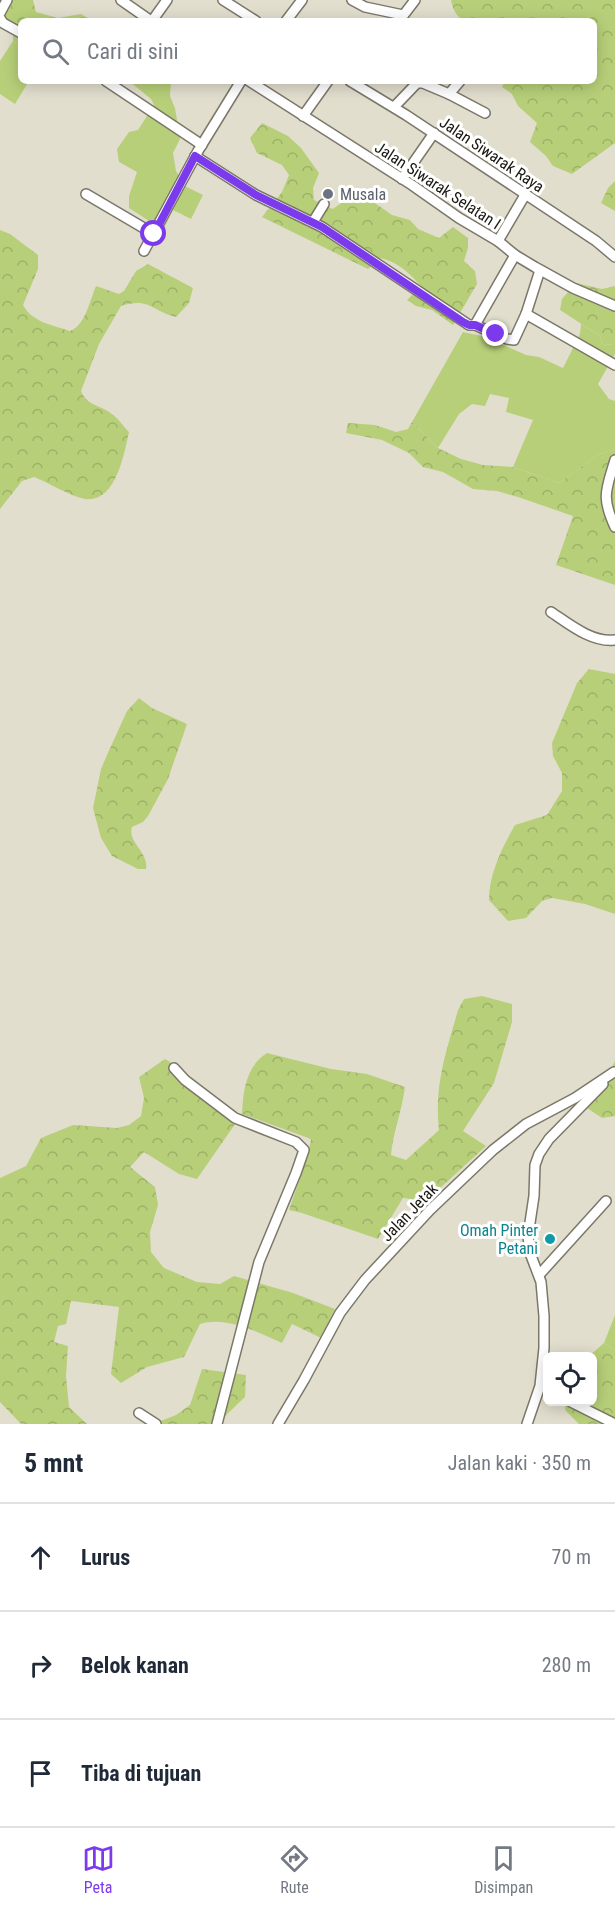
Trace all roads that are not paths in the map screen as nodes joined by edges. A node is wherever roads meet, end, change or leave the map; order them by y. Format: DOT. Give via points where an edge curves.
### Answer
graph roads {
  1 [pos="7,0"];
  2 [pos="121,0"];
  3 [pos="166,0"];
  4 [pos="223,0"];
  5 [pos="302,0"];
  6 [pos="352,0"];
  7 [pos="415,0"];
  8 [pos="0,13"];
  9 [pos="0,18"];
  10 [pos="148,18"];
  11 [pos="154,18"];
  12 [pos="251,18"];
  13 [pos="288,18"];
  14 [pos="401,18"];
  15 [pos="18,31"];
  16 [pos="112,84"];
  17 [pos="239,84"];
  18 [pos="254,84"];
  19 [pos="326,84"];
  20 [pos="357,84"];
  21 [pos="416,84"];
  22 [pos="423,84"];
  23 [pos="457,84"];
  24 [pos="449,94"];
  25 [pos="394,107"];
  26 [pos="485,113"];
  27 [pos="303,116"];
  28 [pos="434,133"];
  29 [pos="202,145"];
  30 [pos="195,156"];
  31 [pos="402,179"];
  32 [pos="86,194"];
  33 [pos="525,195"];
  34 [pos="324,204"];
  35 [pos="313,222"];
  36 [pos="154,234"];
  37 [pos="498,241"];
  38 [pos="144,251"];
  39 [pos="515,255"];
  40 [pos="615,257"];
  41 [pos="540,270"];
  42 [pos="615,306"];
  43 [pos="526,314"];
  44 [pos="475,325"];
  45 [pos="615,365"];
  46 [pos="615,460"];
  47 [pos="615,527"];
  48 [pos="550,612"];
  49 [pos="615,640"];
  50 [pos="174,1068"];
  51 [pos="615,1072"];
  52 [pos="606,1201"];
  53 [pos="539,1275"];
  54 [pos="544,1352"];
  55 [pos="543,1390"];
  56 [pos="581,1406"];
  57 [pos="140,1413"];
  58 [pos="156,1424"];
  59 [pos="217,1424"];
  60 [pos="278,1424"];
  61 [pos="527,1424"];
  62 [pos="615,1424"];
  1 -- 8 [label="street"];
  2 -- 10 [label="street"];
  3 -- 11 [label="street"];
  4 -- 12 [label="street"];
  5 -- 13 [label="street"];
  6 -- 14 [label="street"];
  7 -- 14 [label="street"];
  9 -- 15 [label="street"];
  16 -- 29 [label="street"];
  17 -- 29 [label="street"];
  18 -- 27 [label="street, Jalan Siwarak Selatan I"];
  19 -- 27 [label="street"];
  20 -- 25 [label="street, Jalan Siwarak Raya"];
  21 -- 25 [label="street"];
  22 -- 24 [label="street"];
  23 -- 24 [label="street"];
  24 -- 26 [label="street"];
  25 -- 28 [label="street, Jalan Siwarak Raya"];
  27 -- 31 [label="street, Jalan Siwarak Selatan I"];
  28 -- 31 [label="street"];
  28 -- 33 [label="street, Jalan Siwarak Raya"];
  29 -- 30 [label="street"];
  30 -- 35 [label="street" via="256,195"];
  30 -- 36 [label="street"];
  31 -- 37 [label="street, Jalan Siwarak Selatan I"];
  32 -- 36 [label="street"];
  33 -- 37 [label="street"];
  33 -- 40 [label="street, Jalan Siwarak Raya"];
  34 -- 35 [label="street"];
  35 -- 44 [label="street" via="463,322"];
  36 -- 38 [label="street"];
  37 -- 39 [label="street, Jalan Siwarak Selatan I"];
  39 -- 41 [label="street, Jalan Siwarak Selatan I"];
  39 -- 44 [label="street"];
  41 -- 42 [label="street, Jalan Siwarak Selatan I"];
  41 -- 43 [label="street"];
  43 -- 44 [label="street" via="514,340"];
  43 -- 45 [label="street"];
  46 -- 47 [label="street" via="605,493"];
  48 -- 49 [label="street" via="592,637"];
  50 -- 59 [label="street" via="235,1118 296,1142 304,1150 259,1262"];
  51 -- 53 [label="street" via="539,1154 528,1236"];
  51 -- 60 [label="street, Jalan Jetak" via="526,1125 493,1150 430,1210 340,1313"];
  52 -- 53 [label="street"];
  53 -- 54 [label="street"];
  55 -- 61 [label="street"];
  56 -- 62 [label="street"];
  57 -- 58 [label="street"];
}
